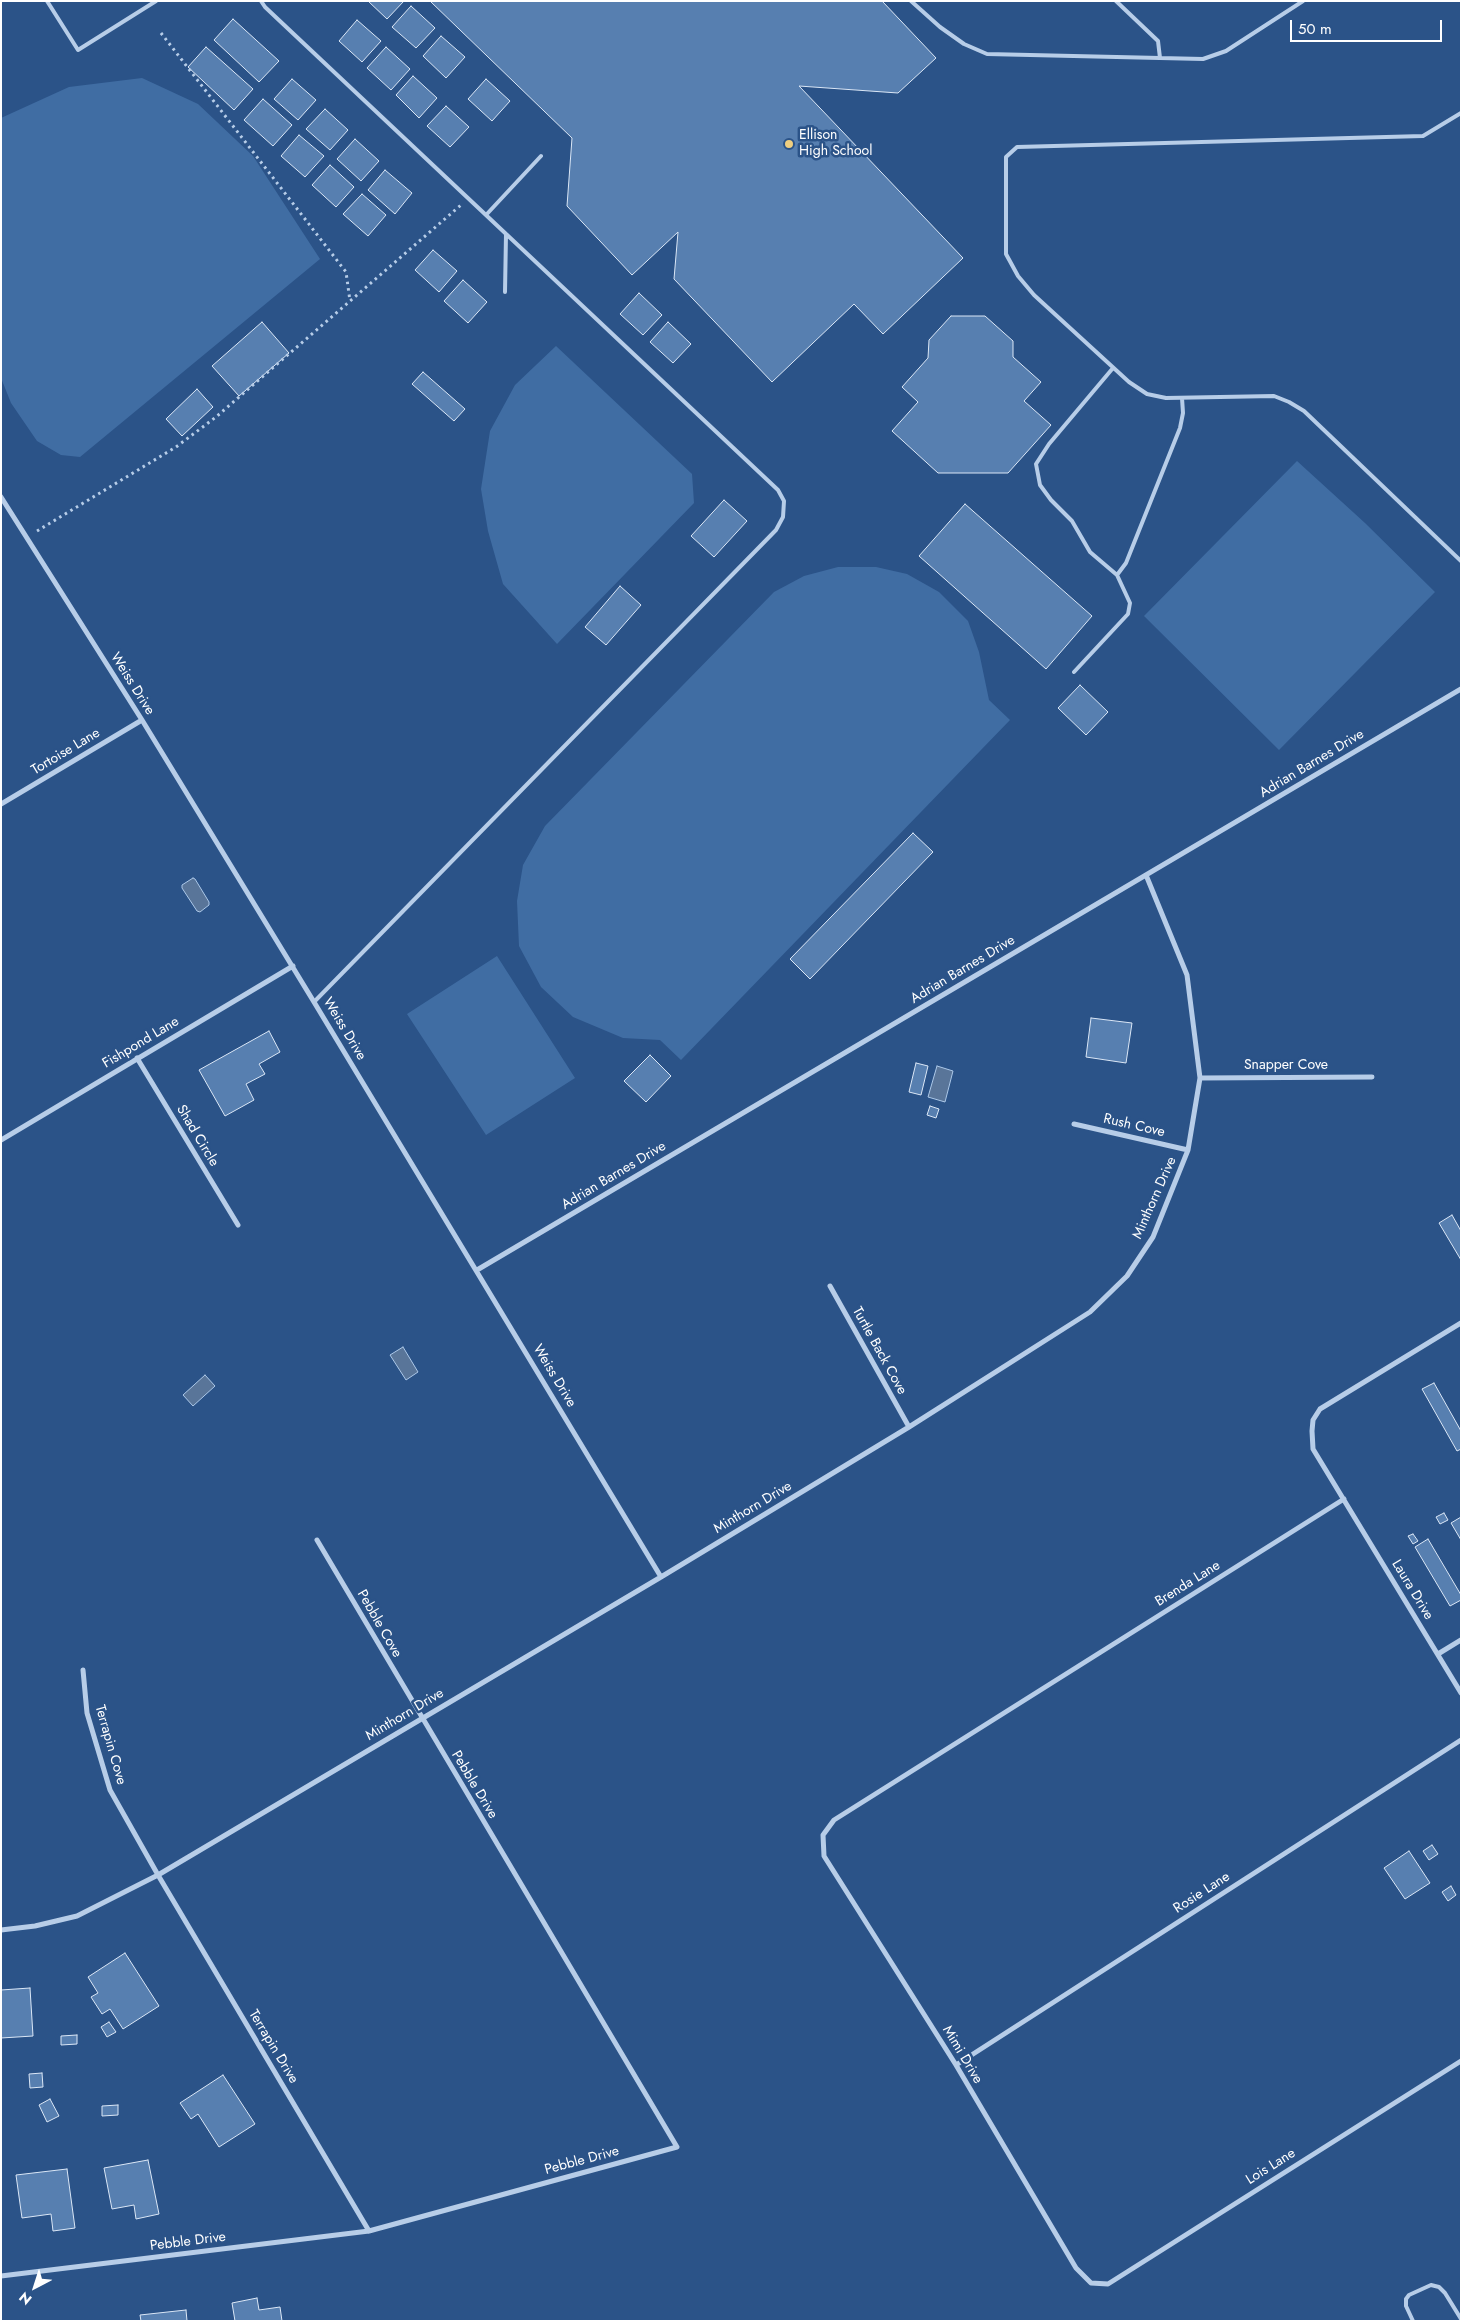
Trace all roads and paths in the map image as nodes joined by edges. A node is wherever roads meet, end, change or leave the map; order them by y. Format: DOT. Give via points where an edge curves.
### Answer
graph roads {
  1 [pos="47,1"];
  2 [pos="156,1"];
  3 [pos="261,1"];
  4 [pos="911,1"];
  5 [pos="1116,1"];
  6 [pos="1303,1"];
  7 [pos="161,33"];
  8 [pos="1160,58"];
  9 [pos="1461,113"];
  10 [pos="541,156"];
  11 [pos="468,198"];
  12 [pos="486,215"];
  13 [pos="506,234"];
  14 [pos="505,292"];
  15 [pos="350,302"];
  16 [pos="1113,368"];
  17 [pos="1182,398"];
  18 [pos="1,497"];
  19 [pos="26,537"];
  20 [pos="1461,561"];
  21 [pos="1117,575"];
  22 [pos="1074,672"];
  23 [pos="1461,690"];
  24 [pos="142,720"];
  25 [pos="1,804"];
  26 [pos="1146,875"];
  27 [pos="293,966"];
  28 [pos="314,1002"];
  29 [pos="137,1058"];
  30 [pos="1372,1077"];
  31 [pos="1200,1078"];
  32 [pos="1074,1124"];
  33 [pos="1,1140"];
  34 [pos="1188,1150"];
  35 [pos="238,1225"];
  36 [pos="477,1270"];
  37 [pos="830,1286"];
  38 [pos="1461,1322"];
  39 [pos="909,1427"];
  40 [pos="1344,1499"];
  41 [pos="317,1540"];
  42 [pos="661,1577"];
  43 [pos="1461,1640"];
  44 [pos="1438,1654"];
  45 [pos="83,1670"];
  46 [pos="1461,1693"];
  47 [pos="421,1718"];
  48 [pos="1461,1740"];
  49 [pos="823,1835"];
  50 [pos="158,1875"];
  51 [pos="1,1930"];
  52 [pos="1461,2061"];
  53 [pos="956,2065"];
  54 [pos="369,2231"];
  55 [pos="1,2276"];
  56 [pos="1091,2283"];
  57 [pos="1461,2319"];
  58 [pos="1413,2321"];
  1 -- 2 [label="lane" via="78,50"];
  3 -- 11 [label="lane"];
  4 -- 8 [label="lane" via="964,44 987,54"];
  5 -- 8 [label="lane" via="1158,40"];
  6 -- 8 [label="lane" via="1226,51 1203,59"];
  7 -- 15 [label="path" via="346,272"];
  9 -- 16 [label="lane" via="1423,136 1120,146 1016,146 1006,157 1006,254 1034,295"];
  10 -- 12 [label="lane"];
  11 -- 12 [label="lane"];
  11 -- 15 [label="path"];
  12 -- 13 [label="lane"];
  13 -- 14 [label="lane"];
  13 -- 28 [label="lane" via="778,490 784,501 783,517 776,530"];
  15 -- 19 [label="path" via="216,417 176,447"];
  16 -- 17 [label="lane" via="1147,394"];
  16 -- 21 [label="lane" via="1036,464 1040,485 1072,521 1090,552"];
  17 -- 20 [label="lane" via="1274,396 1289,402 1304,411"];
  17 -- 21 [label="lane" via="1180,428 1126,563"];
  18 -- 19 [label="street, Weiss Drive"];
  19 -- 24 [label="street, Weiss Drive"];
  21 -- 22 [label="lane" via="1130,603 1128,614"];
  23 -- 26 [label="street, Adrian Barnes Drive"];
  24 -- 25 [label="street, Tortoise Lane"];
  24 -- 27 [label="street, Weiss Drive"];
  26 -- 31 [label="street, Minthorn Drive" via="1187,975"];
  26 -- 36 [label="street, Adrian Barnes Drive"];
  27 -- 28 [label="street, Weiss Drive"];
  27 -- 29 [label="street, Fishpond Lane"];
  28 -- 36 [label="street, Weiss Drive"];
  29 -- 33 [label="street, Fishpond Lane"];
  29 -- 35 [label="street, Shad Circle"];
  30 -- 31 [label="street, Snapper Cove"];
  31 -- 34 [label="street, Minthorn Drive"];
  32 -- 34 [label="street, Rush Cove"];
  34 -- 39 [label="street, Minthorn Drive" via="1153,1237 1126,1276 1090,1312"];
  36 -- 42 [label="street, Weiss Drive"];
  37 -- 39 [label="street, Turtle Back Cove"];
  38 -- 40 [label="street" via="1320,1410 1312,1431 1313,1449"];
  39 -- 42 [label="street, Minthorn Drive"];
  40 -- 44 [label="street, Laura Drive"];
  40 -- 49 [label="street, Brenda Lane" via="834,1820"];
  41 -- 47 [label="street, Pebble Cove"];
  42 -- 47 [label="street, Minthorn Drive"];
  43 -- 44 [label="street"];
  44 -- 46 [label="street, Laura Drive"];
  45 -- 50 [label="street, Terrapin Cove" via="87,1713 110,1790"];
  47 -- 50 [label="street, Minthorn Drive"];
  47 -- 54 [label="street, Pebble Drive" via="677,2147"];
  48 -- 53 [label="street, Rosie Lane"];
  49 -- 53 [label="street, Mimi Drive" via="824,1856"];
  50 -- 51 [label="street, Minthorn Drive" via="77,1916"];
  50 -- 54 [label="street, Terrapin Drive"];
  52 -- 56 [label="street, Lois Lane" via="1108,2284"];
  53 -- 56 [label="street, Mimi Drive" via="1076,2268"];
  54 -- 55 [label="street, Pebble Drive"];
  57 -- 58 [label="lane" via="1445,2293 1431,2285 1406,2299"];
}
